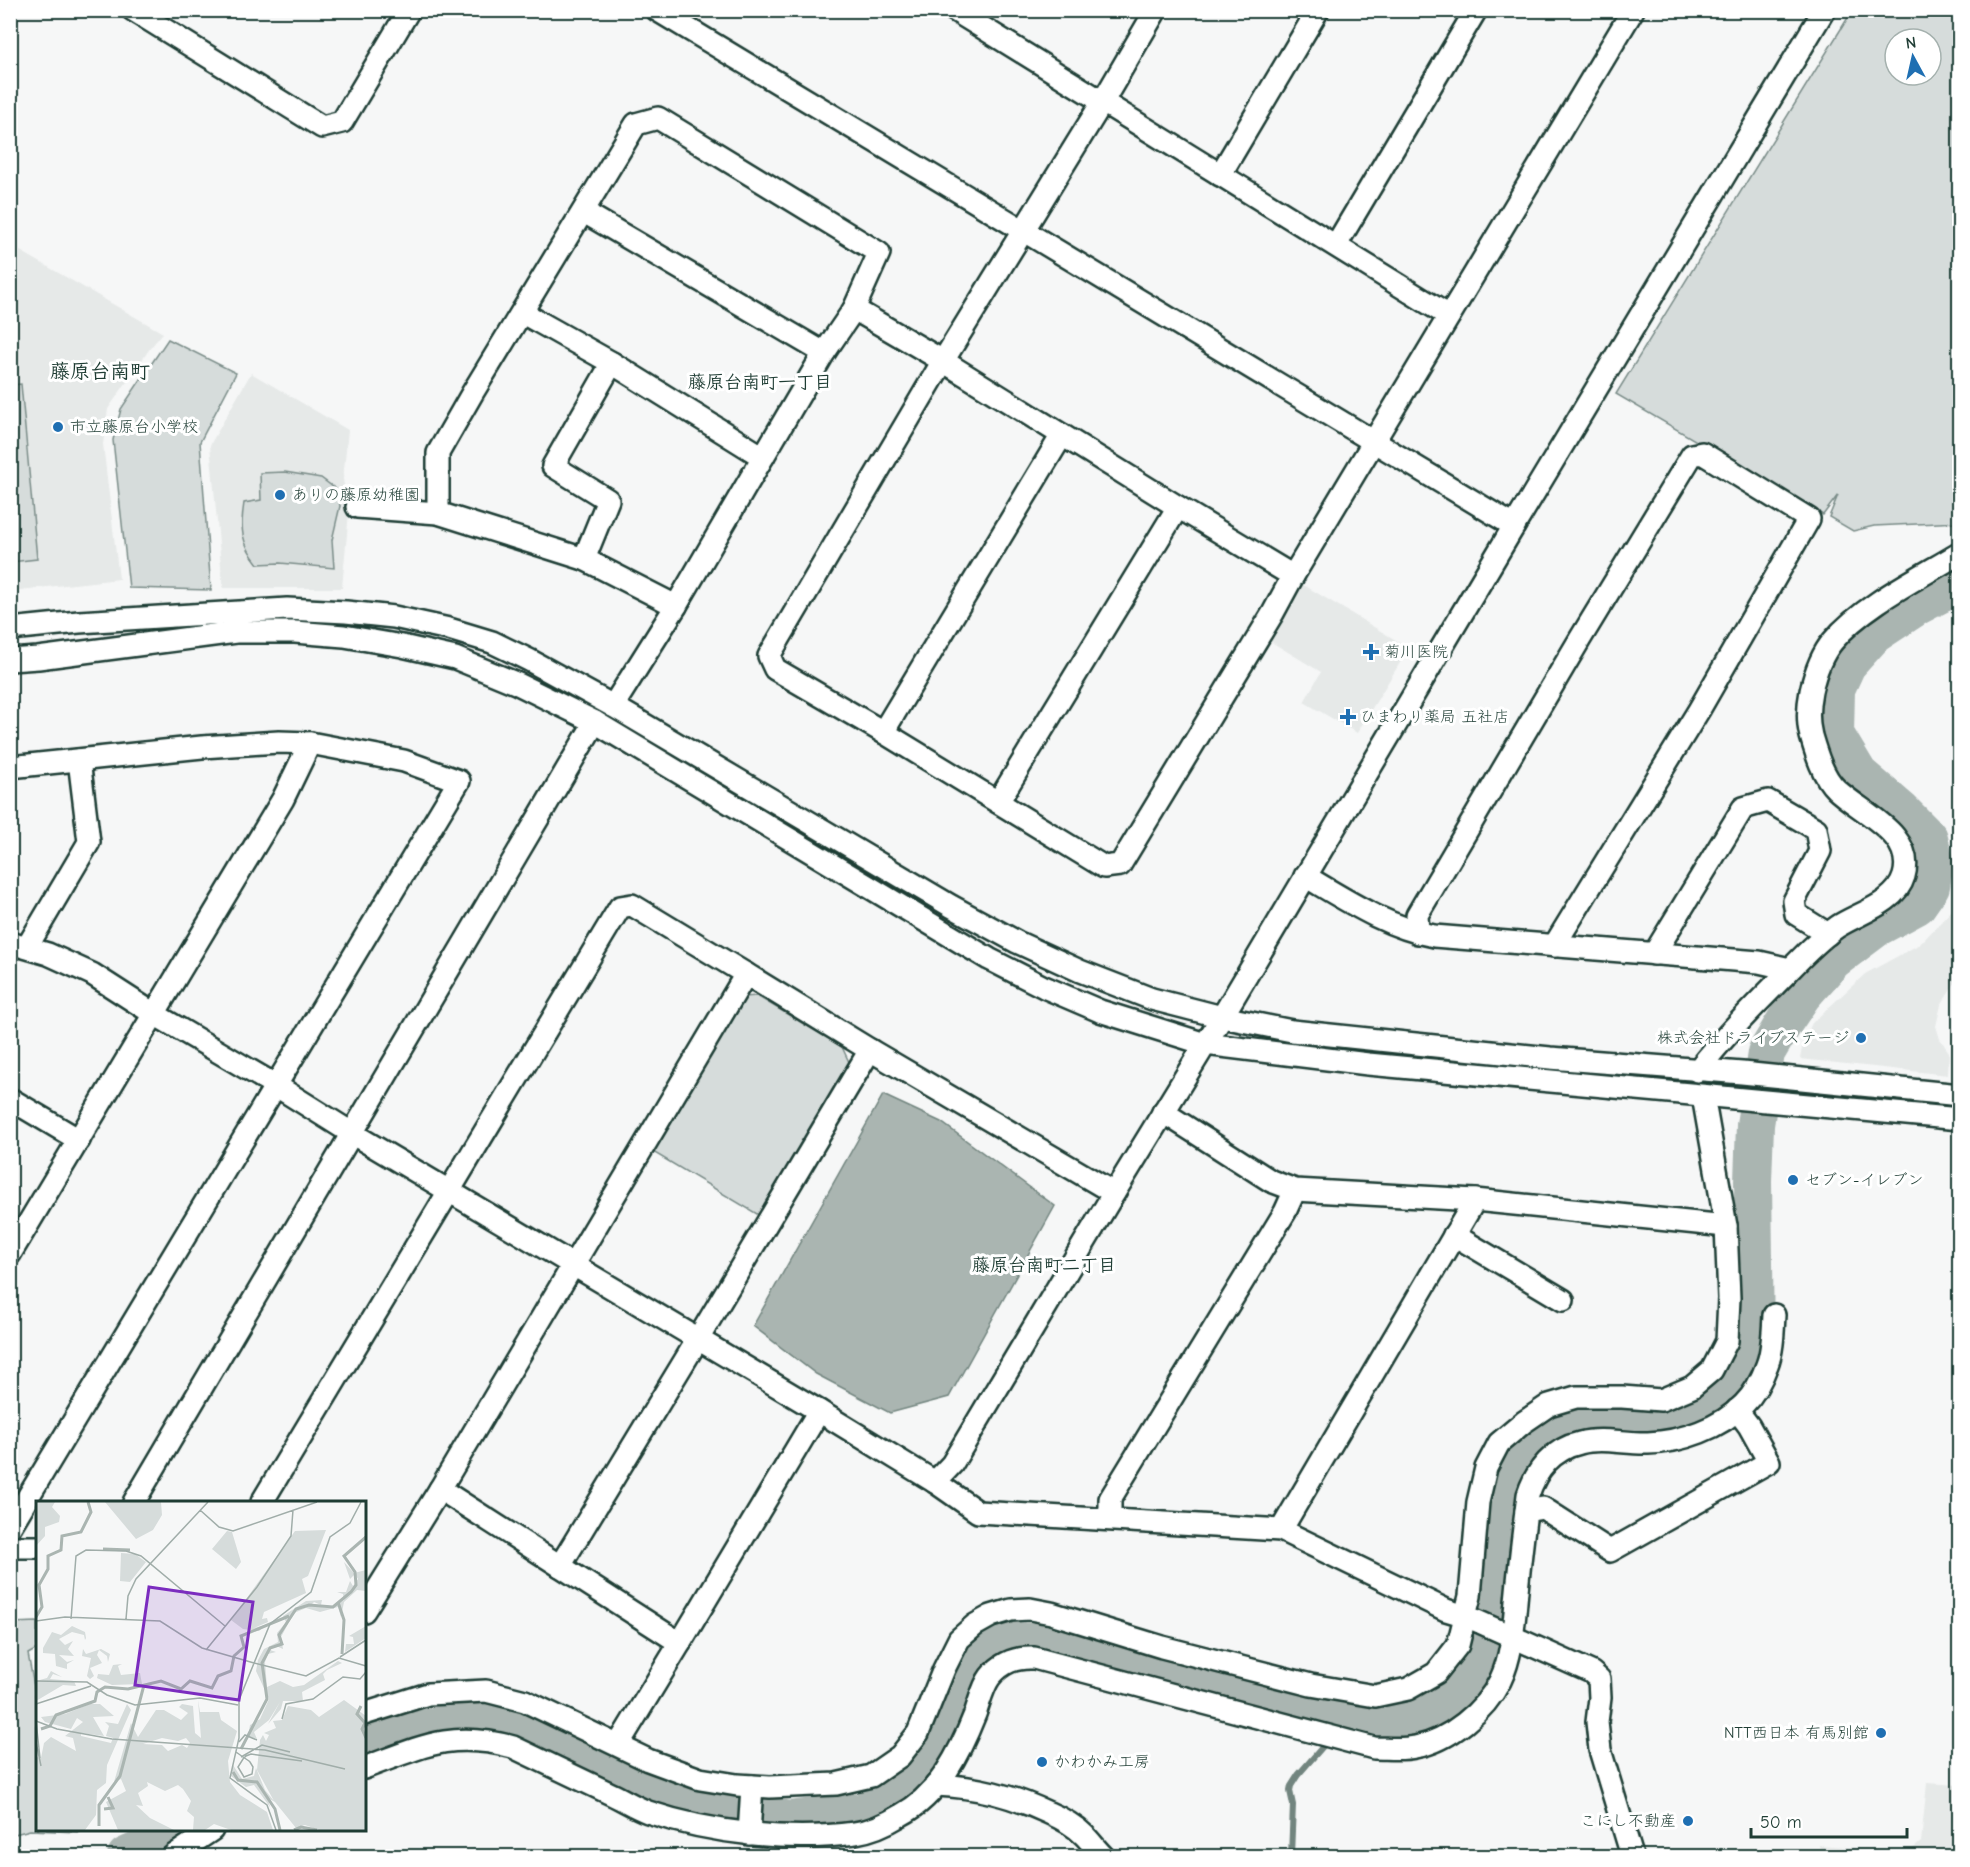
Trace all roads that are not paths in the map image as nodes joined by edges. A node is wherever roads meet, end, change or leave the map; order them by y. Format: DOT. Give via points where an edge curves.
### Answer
graph roads {
  1 [pos="133,10"];
  2 [pos="409,10"];
  3 [pos="657,10"];
  4 [pos="954,10"];
  5 [pos="1156,10"];
  6 [pos="1318,10"];
  7 [pos="1476,10"];
  8 [pos="1633,10"];
  9 [pos="1824,10"];
  10 [pos="1103,101"];
  11 [pos="1220,175"];
  12 [pos="584,212"];
  13 [pos="1023,231"];
  14 [pos="1336,245"];
  15 [pos="854,309"];
  16 [pos="522,313"];
  17 [pos="1449,315"];
  18 [pos="824,353"];
  19 [pos="943,361"];
  20 [pos="612,363"];
  21 [pos="1062,435"];
  22 [pos="1374,441"];
  23 [pos="763,457"];
  24 [pos="357,507"];
  25 [pos="1178,507"];
  26 [pos="438,513"];
  27 [pos="1514,526"];
  28 [pos="1959,553"];
  29 [pos="584,560"];
  30 [pos="1293,576"];
  31 [pos="676,606"];
  32 [pos="10,629"];
  33 [pos="10,660"];
  34 [pos="613,706"];
  35 [pos="595,722"];
  36 [pos="883,732"];
  37 [pos="310,743"];
  38 [pos="78,760"];
  39 [pos="10,767"];
  40 [pos="998,802"];
  41 [pos="1305,876"];
  42 [pos="1418,933"];
  43 [pos="1828,934"];
  44 [pos="19,945"];
  45 [pos="1554,946"];
  46 [pos="1654,954"];
  47 [pos="1790,969"];
  48 [pos="746,974"];
  49 [pos="154,1014"];
  50 [pos="1222,1017"];
  51 [pos="1204,1044"];
  52 [pos="870,1050"];
  53 [pos="1697,1071"];
  54 [pos="275,1085"];
  55 [pos="1959,1095"];
  56 [pos="1703,1096"];
  57 [pos="10,1099"];
  58 [pos="1163,1112"];
  59 [pos="1959,1119"];
  60 [pos="353,1134"];
  61 [pos="79,1140"];
  62 [pos="1295,1190"];
  63 [pos="448,1191"];
  64 [pos="1114,1192"];
  65 [pos="1475,1200"];
  66 [pos="1726,1226"];
  67 [pos="1455,1235"];
  68 [pos="10,1254"];
  69 [pos="573,1264"];
  70 [pos="1563,1300"];
  71 [pos="1774,1315"];
  72 [pos="698,1339"];
  73 [pos="1737,1410"];
  74 [pos="819,1411"];
  75 [pos="935,1482"];
  76 [pos="440,1489"];
  77 [pos="135,1501"];
  78 [pos="263,1501"];
  79 [pos="1526,1511"];
  80 [pos="1110,1520"];
  81 [pos="10,1527"];
  82 [pos="1281,1530"];
  83 [pos="36,1547"];
  84 [pos="10,1548"];
  85 [pos="560,1566"];
  86 [pos="366,1608"];
  87 [pos="1471,1618"];
  88 [pos="1509,1634"];
  89 [pos="680,1643"];
  90 [pos="366,1713"];
  91 [pos="618,1745"];
  92 [pos="366,1767"];
  93 [pos="936,1785"];
  94 [pos="751,1790"];
  95 [pos="750,1830"];
  96 [pos="210,1831"];
  97 [pos="173,1857"];
  98 [pos="1102,1857"];
  99 [pos="1632,1857"];
  1 -- 2 [label="street" via="322,127 342,122"];
  3 -- 13 [label="street"];
  4 -- 10 [label="street"];
  5 -- 10 [label="street"];
  6 -- 11 [label="street"];
  7 -- 14 [label="street"];
  8 -- 17 [label="street"];
  9 -- 27 [label="street"];
  10 -- 11 [label="street"];
  10 -- 13 [label="street"];
  11 -- 14 [label="street"];
  12 -- 15 [label="street" via="636,124 657,118 879,253"];
  12 -- 16 [label="street"];
  12 -- 18 [label="street"];
  13 -- 19 [label="street"];
  13 -- 22 [label="street"];
  14 -- 17 [label="street"];
  15 -- 18 [label="street"];
  15 -- 19 [label="street"];
  16 -- 20 [label="street"];
  16 -- 26 [label="street" via="438,453"];
  17 -- 22 [label="street"];
  18 -- 23 [label="street"];
  19 -- 21 [label="street"];
  19 -- 36 [label="street" via="769,657 775,669"];
  20 -- 23 [label="street"];
  20 -- 29 [label="street" via="553,466 608,500"];
  21 -- 25 [label="street"];
  21 -- 36 [label="street"];
  22 -- 27 [label="street"];
  22 -- 30 [label="street"];
  23 -- 31 [label="street"];
  24 -- 26 [label="street"];
  25 -- 30 [label="street"];
  25 -- 40 [label="street"];
  26 -- 29 [label="street"];
  27 -- 41 [label="street"];
  28 -- 43 [label="street" via="1851,623 1819,663 1808,706 1815,750 1833,787 1892,834 1903,849 1906,863 1896,892"];
  29 -- 31 [label="street"];
  30 -- 40 [label="street" via="1120,865 1104,867"];
  31 -- 34 [label="street"];
  32 -- 34 [label="street" via="288,609 394,617 492,642"];
  33 -- 35 [label="street" via="236,632 344,636 455,658"];
  34 -- 50 [label="street" via="1017,942 1152,999"];
  35 -- 51 [label="street" via="989,959 1100,1011"];
  35 -- 60 [label="street"];
  36 -- 40 [label="street"];
  37 -- 38 [label="street" via="202,747"];
  37 -- 49 [label="street" via="283,799"];
  37 -- 54 [label="street" via="404,761 459,781"];
  38 -- 39 [label="street"];
  38 -- 44 [label="street" via="89,842"];
  41 -- 42 [label="street" via="1385,922"];
  41 -- 50 [label="street"];
  42 -- 45 [label="street"];
  42 -- 45 [label="street" via="1417,915 1574,649 1692,455 1702,453 1809,519 1699,710"];
  43 -- 46 [label="street" via="1796,914 1794,901 1820,851 1815,829 1768,801 1743,808"];
  43 -- 47 [label="street"];
  44 -- 49 [label="street" via="92,974"];
  45 -- 46 [label="street"];
  46 -- 47 [label="street" via="1760,962"];
  47 -- 53 [label="street" via="1721,1039"];
  48 -- 52 [label="street"];
  48 -- 63 [label="street" via="632,905 620,908"];
  48 -- 69 [label="street"];
  49 -- 54 [label="street"];
  49 -- 61 [label="street"];
  50 -- 51 [label="street"];
  50 -- 53 [label="street" via="1304,1032"];
  51 -- 56 [label="street" via="1368,1065"];
  51 -- 58 [label="street"];
  52 -- 64 [label="street"];
  52 -- 72 [label="street"];
  53 -- 55 [label="street"];
  54 -- 60 [label="street"];
  54 -- 81 [label="street"];
  56 -- 59 [label="street"];
  56 -- 66 [label="street"];
  57 -- 61 [label="street"];
  58 -- 62 [label="street" via="1271,1181"];
  58 -- 64 [label="street"];
  60 -- 63 [label="street"];
  60 -- 77 [label="street"];
  61 -- 68 [label="street"];
  62 -- 65 [label="street"];
  62 -- 80 [label="street" via="1110,1499"];
  63 -- 69 [label="street"];
  63 -- 78 [label="street"];
  64 -- 75 [label="street" via="952,1464"];
  65 -- 66 [label="street"];
  65 -- 67 [label="street"];
  66 -- 87 [label="street" via="1727,1341 1712,1370 1692,1387 1661,1400 1576,1397 1549,1405 1499,1443 1486,1468 1478,1502"];
  67 -- 70 [label="street"];
  67 -- 82 [label="street"];
  69 -- 72 [label="street"];
  69 -- 76 [label="street"];
  71 -- 73 [label="street" via="1768,1363 1759,1383"];
  72 -- 74 [label="street"];
  72 -- 85 [label="street"];
  73 -- 79 [label="street" via="1714,1425 1668,1442 1582,1442 1564,1448 1549,1459 1533,1480"];
  73 -- 79 [label="street" via="1769,1462 1610,1551 1543,1508"];
  74 -- 75 [label="street"];
  74 -- 89 [label="street"];
  75 -- 80 [label="street" via="978,1512"];
  76 -- 85 [label="street"];
  76 -- 86 [label="street"];
  79 -- 88 [label="street"];
  80 -- 82 [label="street"];
  82 -- 87 [label="street" via="1446,1610"];
  83 -- 84 [label="street"];
  85 -- 89 [label="street"];
  87 -- 88 [label="street"];
  87 -- 94 [label="street" via="1458,1645 1436,1673 1408,1689 1375,1695 1311,1685 1162,1647 1051,1613 1011,1610 991,1616 959,1639 918,1733 900,1756 871,1776 836,1784"];
  88 -- 93 [label="street" via="1500,1681 1491,1697 1446,1735 1418,1747 1401,1749 1374,1748 1034,1658 1011,1660 989,1678 963,1744"];
  88 -- 99 [label="street" via="1599,1679 1600,1750"];
  89 -- 91 [label="street"];
  90 -- 91 [label="street" via="428,1694 486,1691 525,1701"];
  91 -- 94 [label="street" via="700,1779"];
  92 -- 95 [label="street" via="440,1742 491,1741 513,1747 647,1811 690,1822"];
  93 -- 95 [label="street" via="903,1814 857,1833 788,1836"];
  93 -- 98 [label="street" via="998,1792 1028,1803 1083,1834"];
  94 -- 95 [label="street"];
  96 -- 97 [label="street"];
}
